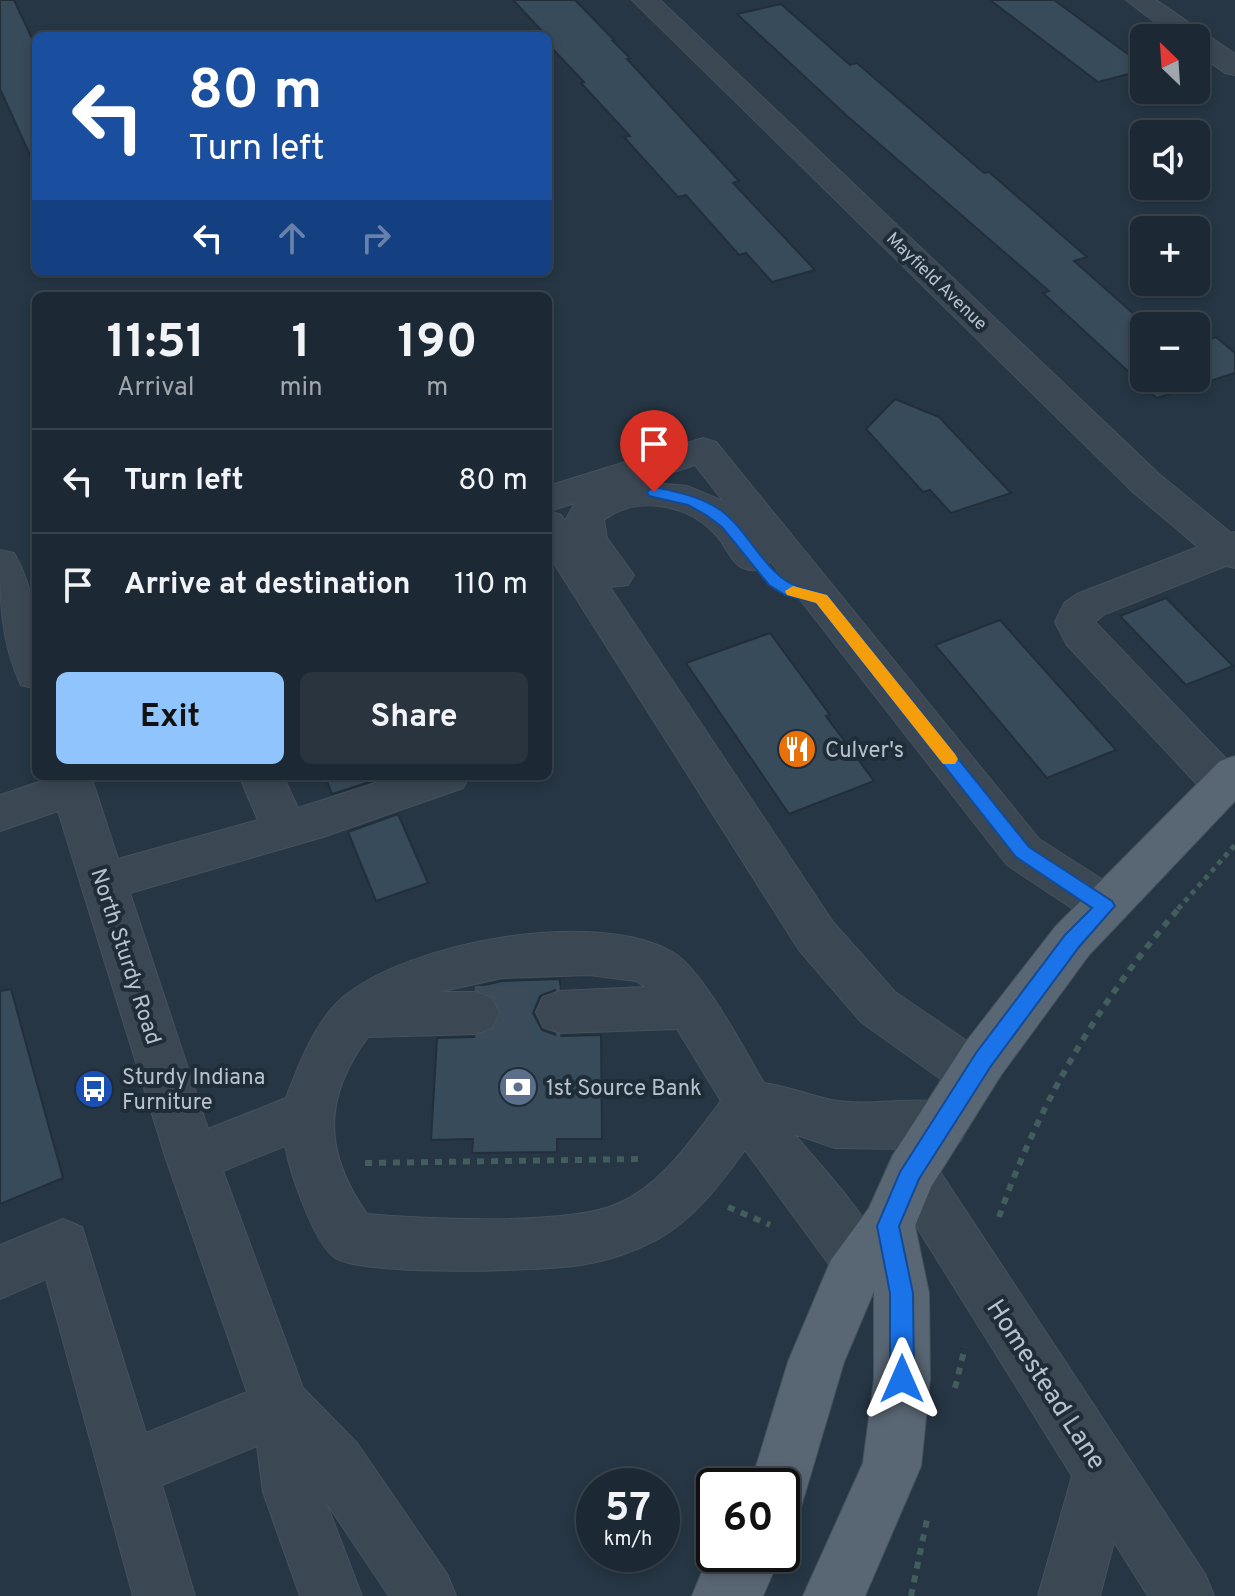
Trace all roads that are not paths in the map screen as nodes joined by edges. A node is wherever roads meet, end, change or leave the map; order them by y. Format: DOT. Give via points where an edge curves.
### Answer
graph roads {
  1 [pos="645,0"];
  2 [pos="1139,0"];
  3 [pos="1173,24"];
  4 [pos="1210,50"];
  5 [pos="1235,67"];
  6 [pos="552,498"];
  7 [pos="552,530"];
  8 [pos="1233,550"];
  9 [pos="0,563"];
  10 [pos="822,599"];
  11 [pos="32,662"];
  12 [pos="1229,779"];
  13 [pos="263,780"];
  14 [pos="436,780"];
  15 [pos="71,782"];
  16 [pos="730,803"];
  17 [pos="0,813"];
  18 [pos="285,830"];
  19 [pos="103,882"];
  20 [pos="1106,906"];
  21 [pos="688,1007"];
  22 [pos="560,1012"];
  23 [pos="475,1013"];
  24 [pos="358,1014"];
  25 [pos="974,1074"];
  26 [pos="749,1104"];
  27 [pos="307,1114"];
  28 [pos="943,1124"];
  29 [pos="192,1159"];
  30 [pos="911,1172"];
  31 [pos="875,1245"];
  32 [pos="0,1272"];
  33 [pos="281,1407"];
  34 [pos="785,1468"];
  35 [pos="128,1470"];
  36 [pos="1103,1472"];
  37 [pos="742,1572"];
  38 [pos="164,1596"];
  39 [pos="331,1596"];
  40 [pos="425,1596"];
  41 [pos="723,1596"];
  42 [pos="834,1596"];
  43 [pos="1069,1596"];
  44 [pos="1183,1596"];
  1 -- 8 [label="street, Mayfield Avenue" via="1146,483 1186,519"];
  2 -- 3 [label="street"];
  4 -- 5 [label="street"];
  6 -- 10 [label="street" via="703,450"];
  7 -- 16 [label="street"];
  8 -- 12 [label="street" via="1091,604 1075,622 1081,635"];
  9 -- 11 [label="street"];
  10 -- 16 [label="street" via="775,581 727,524 693,501 654,492 632,494 591,509 584,520 585,532 735,755"];
  10 -- 20 [label="street" via="1023,852"];
  12 -- 20 [label="main road"];
  13 -- 18 [label="street"];
  14 -- 18 [label="street"];
  15 -- 17 [label="street"];
  15 -- 19 [label="street, North Sturdy Road"];
  16 -- 25 [label="street" via="848,976 878,1007"];
  18 -- 19 [label="street"];
  19 -- 29 [label="street, North Sturdy Road"];
  20 -- 25 [label="main road" via="1072,941"];
  21 -- 22 [label="street"];
  21 -- 24 [label="street" via="658,969 627,957 515,956 459,965 404,986"];
  21 -- 26 [label="street"];
  23 -- 24 [label="street"];
  24 -- 27 [label="street" via="317,1079"];
  25 -- 28 [label="main road"];
  26 -- 27 [label="street" via="704,1164 658,1209 620,1230 573,1242 412,1245 352,1238 329,1205 310,1156"];
  26 -- 28 [label="street" via="835,1124"];
  26 -- 31 [label="street" via="782,1162 813,1196"];
  27 -- 29 [label="street"];
  28 -- 30 [label="main road"];
  29 -- 33 [label="street, North Sturdy Road"];
  30 -- 31 [label="main road"];
  30 -- 36 [label="street, Homestead Lane"];
  31 -- 34 [label="main road" via="850,1279 816,1362"];
  31 -- 42 [label="main road" via="902,1293 902,1379 892,1466"];
  32 -- 35 [label="street" via="63,1245"];
  33 -- 35 [label="street"];
  33 -- 39 [label="street, North Sturdy Road" via="293,1492"];
  33 -- 40 [label="street, North Sturdy Road" via="336,1464"];
  35 -- 38 [label="street"];
  36 -- 43 [label="street"];
  36 -- 44 [label="street, Homestead Lane"];
  37 -- 41 [label="main road"];
}
